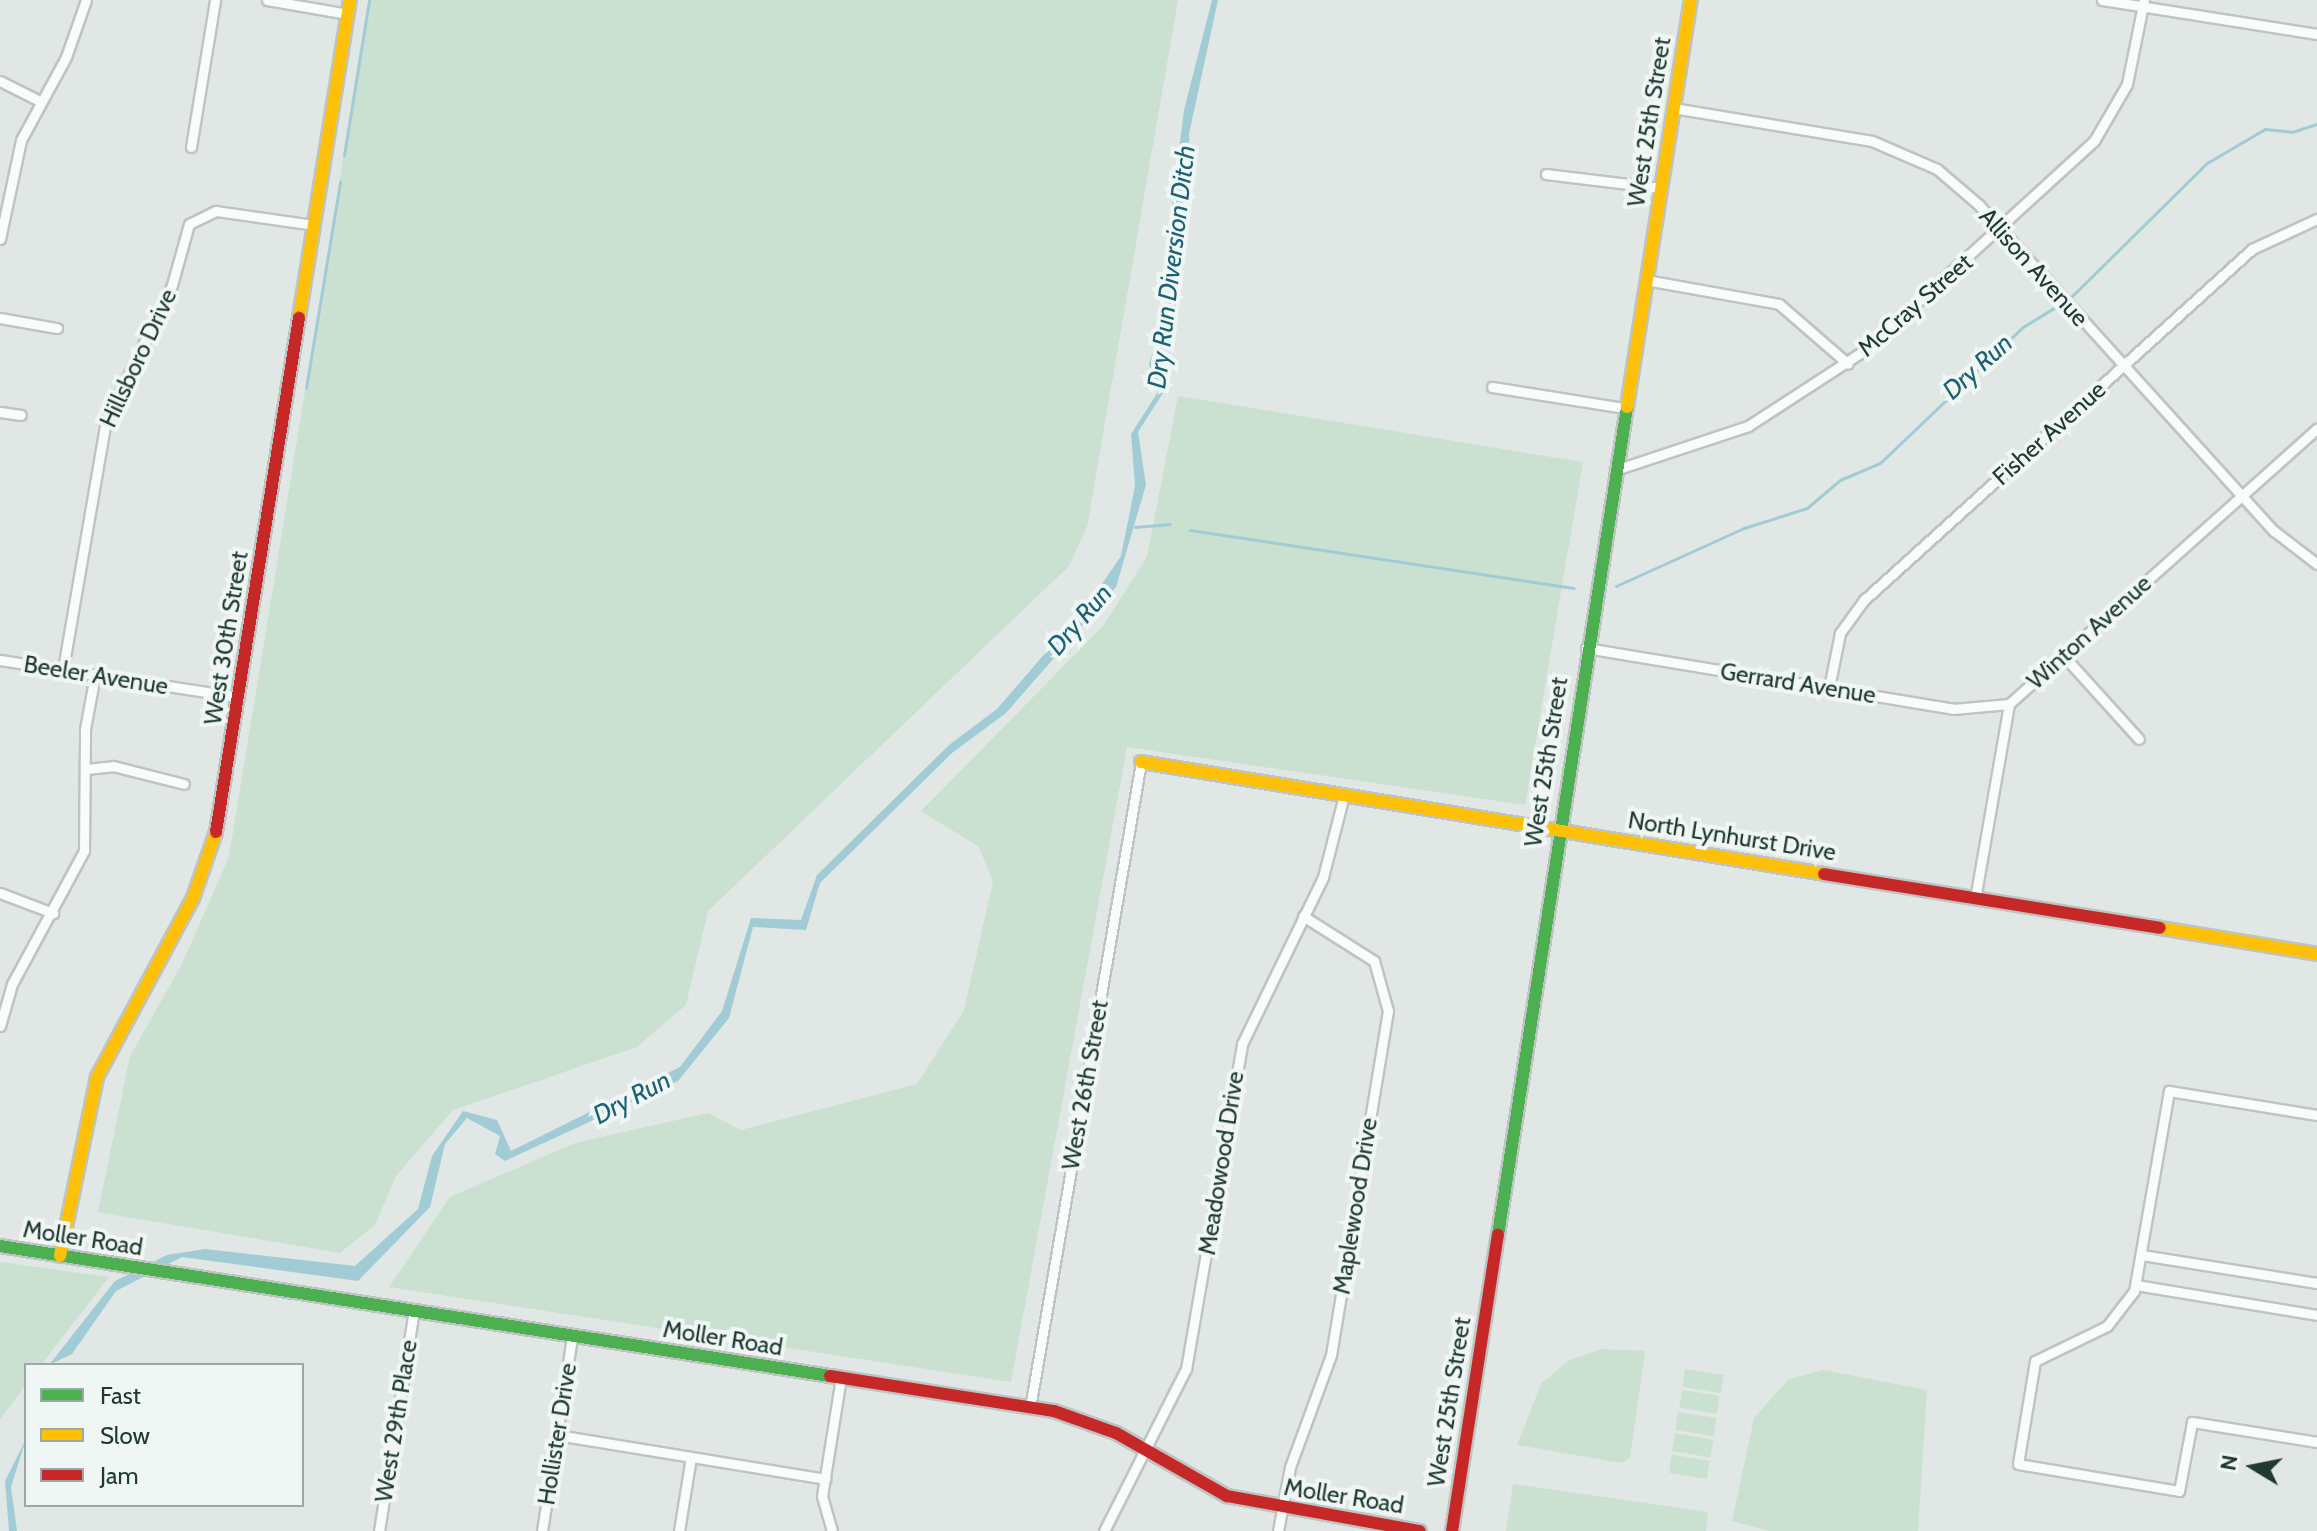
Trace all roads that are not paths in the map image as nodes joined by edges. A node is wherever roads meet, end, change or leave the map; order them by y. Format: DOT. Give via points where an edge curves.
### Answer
graph roads {
  1 [pos="86,0"];
  2 [pos="215,0"];
  3 [pos="267,0"];
  4 [pos="1691,0"];
  5 [pos="2102,0"];
  6 [pos="2144,4"];
  7 [pos="349,7"];
  8 [pos="2317,34"];
  9 [pos="0,81"];
  10 [pos="40,101"];
  11 [pos="1673,108"];
  12 [pos="191,147"];
  13 [pos="1546,174"];
  14 [pos="1661,188"];
  15 [pos="3,198"];
  16 [pos="2317,219"];
  17 [pos="314,225"];
  18 [pos="2001,229"];
  19 [pos="0,239"];
  20 [pos="1646,280"];
  21 [pos="0,318"];
  22 [pos="57,328"];
  23 [pos="1848,364"];
  24 [pos="2124,365"];
  25 [pos="1492,387"];
  26 [pos="1625,408"];
  27 [pos="0,412"];
  28 [pos="21,415"];
  29 [pos="2317,429"];
  30 [pos="1615,470"];
  31 [pos="2241,494"];
  32 [pos="2317,564"];
  33 [pos="1586,648"];
  34 [pos="2063,655"];
  35 [pos="0,660"];
  36 [pos="63,669"];
  37 [pos="95,675"];
  38 [pos="1829,688"];
  39 [pos="239,697"];
  40 [pos="2009,704"];
  41 [pos="2139,739"];
  42 [pos="1141,762"];
  43 [pos="86,769"];
  44 [pos="184,784"];
  45 [pos="1344,795"];
  46 [pos="1558,830"];
  47 [pos="0,893"];
  48 [pos="1975,899"];
  49 [pos="53,913"];
  50 [pos="1303,916"];
  51 [pos="2317,954"];
  52 [pos="0,1026"];
  53 [pos="2317,1115"];
  54 [pos="0,1246"];
  55 [pos="2142,1255"];
  56 [pos="60,1256"];
  57 [pos="2317,1283"];
  58 [pos="2136,1285"];
  59 [pos="414,1311"];
  60 [pos="2317,1315"];
  61 [pos="572,1337"];
  62 [pos="841,1378"];
  63 [pos="1030,1408"];
  64 [pos="557,1435"];
  65 [pos="2317,1442"];
  66 [pos="1146,1451"];
  67 [pos="691,1457"];
  68 [pos="825,1479"];
  69 [pos="1282,1508"];
  70 [pos="379,1531"];
  71 [pos="542,1531"];
  72 [pos="679,1531"];
  73 [pos="832,1531"];
  74 [pos="1104,1531"];
  75 [pos="1278,1531"];
  76 [pos="1420,1531"];
  77 [pos="1452,1531"];
  1 -- 10 [label="street" via="66,57"];
  2 -- 12 [label="street"];
  3 -- 7 [label="street"];
  4 -- 11 [label="street, West 25th Street"];
  5 -- 6 [label="street"];
  6 -- 8 [label="street"];
  6 -- 18 [label="street, McCray Street" via="2130,74 2104,129"];
  7 -- 17 [label="street, West 30th Street"];
  9 -- 10 [label="street"];
  10 -- 15 [label="street"];
  11 -- 14 [label="street, West 25th Street"];
  11 -- 18 [label="street, Allison Avenue" via="1887,145 1945,175"];
  13 -- 14 [label="street"];
  14 -- 20 [label="street, West 25th Street"];
  15 -- 19 [label="street"];
  16 -- 24 [label="street, Fisher Avenue" via="2252,249"];
  17 -- 36 [label="street, Hillsboro Drive" via="216,211 189,224 172,285 106,421"];
  17 -- 39 [label="street, West 30th Street"];
  18 -- 23 [label="street, McCray Street"];
  18 -- 24 [label="street, Allison Avenue"];
  20 -- 23 [label="street" via="1779,304"];
  20 -- 26 [label="street, West 25th Street"];
  21 -- 22 [label="street"];
  23 -- 30 [label="street, McCray Street" via="1739,431"];
  24 -- 31 [label="street, Allison Avenue"];
  24 -- 38 [label="street, Fisher Avenue" via="1857,608 1840,633"];
  25 -- 26 [label="street"];
  26 -- 30 [label="street, West 25th Street"];
  27 -- 28 [label="street"];
  29 -- 31 [label="street, Winton Avenue"];
  30 -- 33 [label="street, West 25th Street"];
  31 -- 32 [label="street, Allison Avenue"];
  31 -- 34 [label="street, Winton Avenue"];
  33 -- 38 [label="street, Gerrard Avenue"];
  33 -- 46 [label="street, West 25th Street"];
  34 -- 40 [label="street, Winton Avenue"];
  34 -- 41 [label="street"];
  35 -- 36 [label="street, Beeler Avenue"];
  36 -- 37 [label="street, Beeler Avenue"];
  37 -- 39 [label="street, Beeler Avenue"];
  37 -- 43 [label="street"];
  38 -- 40 [label="street, Gerrard Avenue" via="1958,710"];
  39 -- 56 [label="street, West 30th Street" via="211,856 97,1077"];
  40 -- 48 [label="street, Winton Avenue"];
  42 -- 45 [label="street, North Lynhurst Drive"];
  42 -- 63 [label="street, West 26th Street"];
  43 -- 44 [label="street" via="113,766"];
  43 -- 49 [label="street" via="84,851"];
  45 -- 46 [label="street, North Lynhurst Drive"];
  45 -- 50 [label="street, Meadowood Drive" via="1327,866"];
  46 -- 48 [label="street, North Lynhurst Drive"];
  46 -- 77 [label="street, West 25th Street"];
  47 -- 49 [label="street"];
  48 -- 51 [label="street, North Lynhurst Drive"];
  49 -- 52 [label="street" via="12,984"];
  50 -- 66 [label="street, Meadowood Drive" via="1242,1044 1189,1359"];
  50 -- 69 [label="street, Maplewood Drive" via="1374,961 1388,1011 1331,1355"];
  53 -- 55 [label="street" via="2169,1091"];
  54 -- 56 [label="street, Moller Road"];
  55 -- 57 [label="street"];
  55 -- 58 [label="street"];
  56 -- 59 [label="street, Moller Road"];
  58 -- 60 [label="street"];
  58 -- 65 [label="street" via="2107,1326 2035,1361 2018,1464 2179,1491 2192,1422"];
  59 -- 61 [label="street, Moller Road"];
  59 -- 70 [label="street, West 29th Place"];
  61 -- 62 [label="street, Moller Road"];
  61 -- 64 [label="street, Hollister Drive"];
  62 -- 63 [label="street, Moller Road"];
  62 -- 68 [label="street"];
  63 -- 66 [label="street, Moller Road" via="1098,1424"];
  64 -- 67 [label="street"];
  64 -- 71 [label="street, Hollister Drive"];
  66 -- 69 [label="street, Moller Road" via="1212,1490"];
  66 -- 74 [label="street, Meadowood Drive"];
  67 -- 68 [label="street"];
  67 -- 72 [label="street"];
  68 -- 73 [label="street"];
  69 -- 75 [label="street, Maplewood Drive"];
  69 -- 76 [label="street, Moller Road"];
}
